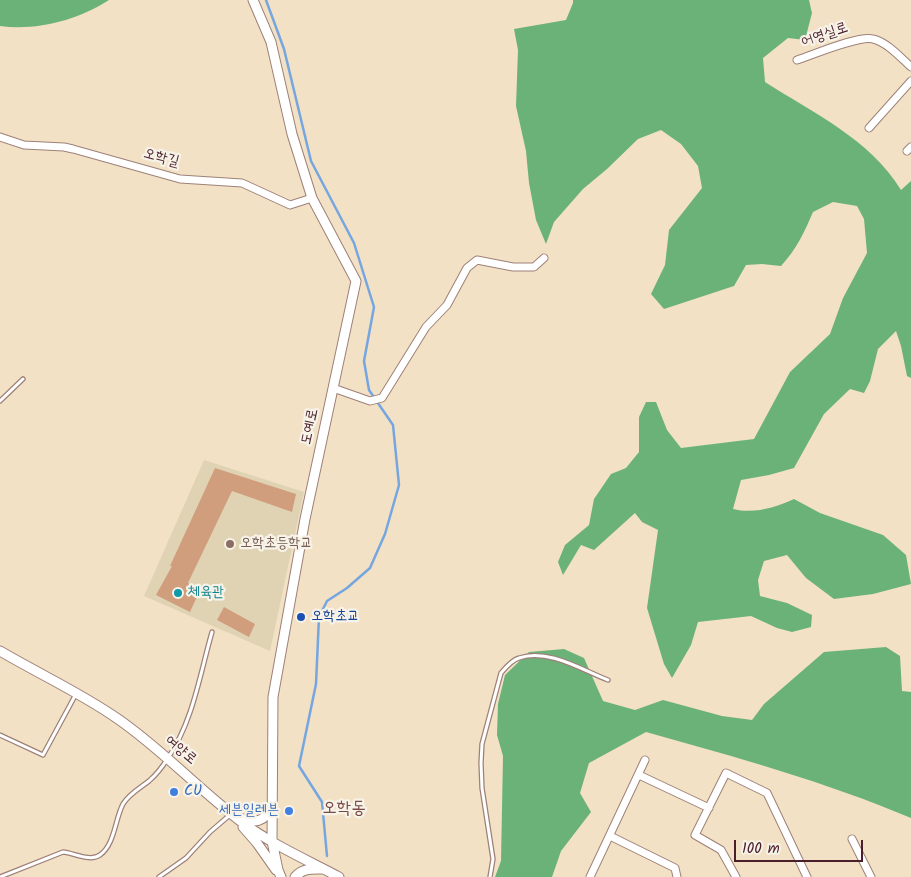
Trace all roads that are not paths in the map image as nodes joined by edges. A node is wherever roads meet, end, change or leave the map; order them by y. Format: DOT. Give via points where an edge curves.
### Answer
graph roads {
  1 [pos="253,0"];
  2 [pos="797,60"];
  3 [pos="911,68"];
  4 [pos="911,81"];
  5 [pos="869,128"];
  6 [pos="0,137"];
  7 [pos="312,198"];
  8 [pos="544,258"];
  9 [pos="23,379"];
  10 [pos="333,388"];
  11 [pos="0,401"];
  12 [pos="212,632"];
  13 [pos="0,652"];
  14 [pos="608,680"];
  15 [pos="76,693"];
  16 [pos="0,735"];
  17 [pos="168,758"];
  18 [pos="645,760"];
  19 [pos="639,774"];
  20 [pos="272,801"];
  21 [pos="709,808"];
  22 [pos="231,814"];
  23 [pos="610,836"];
  24 [pos="852,839"];
  25 [pos="272,841"];
  26 [pos="324,869"];
  27 [pos="0,877"];
  28 [pos="159,877"];
  29 [pos="281,877"];
  30 [pos="296,877"];
  31 [pos="339,877"];
  32 [pos="490,877"];
  33 [pos="590,877"];
  34 [pos="677,877"];
  35 [pos="736,877"];
  36 [pos="807,877"];
  37 [pos="871,877"];
  1 -- 7 [label="street, 도예로" via="271,42 292,134"];
  2 -- 3 [label="street, 어영실로" via="872,38"];
  4 -- 5 [label="street"];
  6 -- 7 [label="street, 오학길" via="24,146 73,149 180,179 242,182 290,205"];
  7 -- 10 [label="street, 도예로" via="356,281"];
  8 -- 10 [label="street" via="534,267 513,267 477,260 467,268 447,304 426,327 382,398 370,401"];
  9 -- 11 [label="lane"];
  10 -- 20 [label="street, 도예로" via="305,519 273,697"];
  12 -- 17 [label="lane" via="183,731"];
  13 -- 15 [label="street, 여양로"];
  14 -- 32 [label="lane" via="552,658 534,656 518,658 501,673 484,736 481,763 493,859"];
  15 -- 16 [label="lane" via="44,755"];
  15 -- 17 [label="street, 여양로" via="119,719"];
  17 -- 22 [label="street, 여양로"];
  17 -- 27 [label="lane" via="151,779 124,801 113,834 101,854 87,858 63,852"];
  18 -- 19 [label="street"];
  19 -- 21 [label="street"];
  19 -- 23 [label="street"];
  20 -- 22 [label="street" via="269,812 260,820 247,821"];
  20 -- 25 [label="street, 도예로"];
  21 -- 35 [label="street" via="695,835 721,850"];
  21 -- 36 [label="street" via="726,773 767,793"];
  22 -- 25 [label="street, 여양로"];
  22 -- 28 [label="lane" via="186,858"];
  22 -- 29 [label="street"];
  23 -- 33 [label="street"];
  23 -- 34 [label="street" via="675,868"];
  24 -- 37 [label="street"];
  25 -- 26 [label="street, 여양로"];
  25 -- 29 [label="street, 도예로"];
  26 -- 30 [label="street" via="309,869"];
  26 -- 31 [label="street, 여양로"];
}
